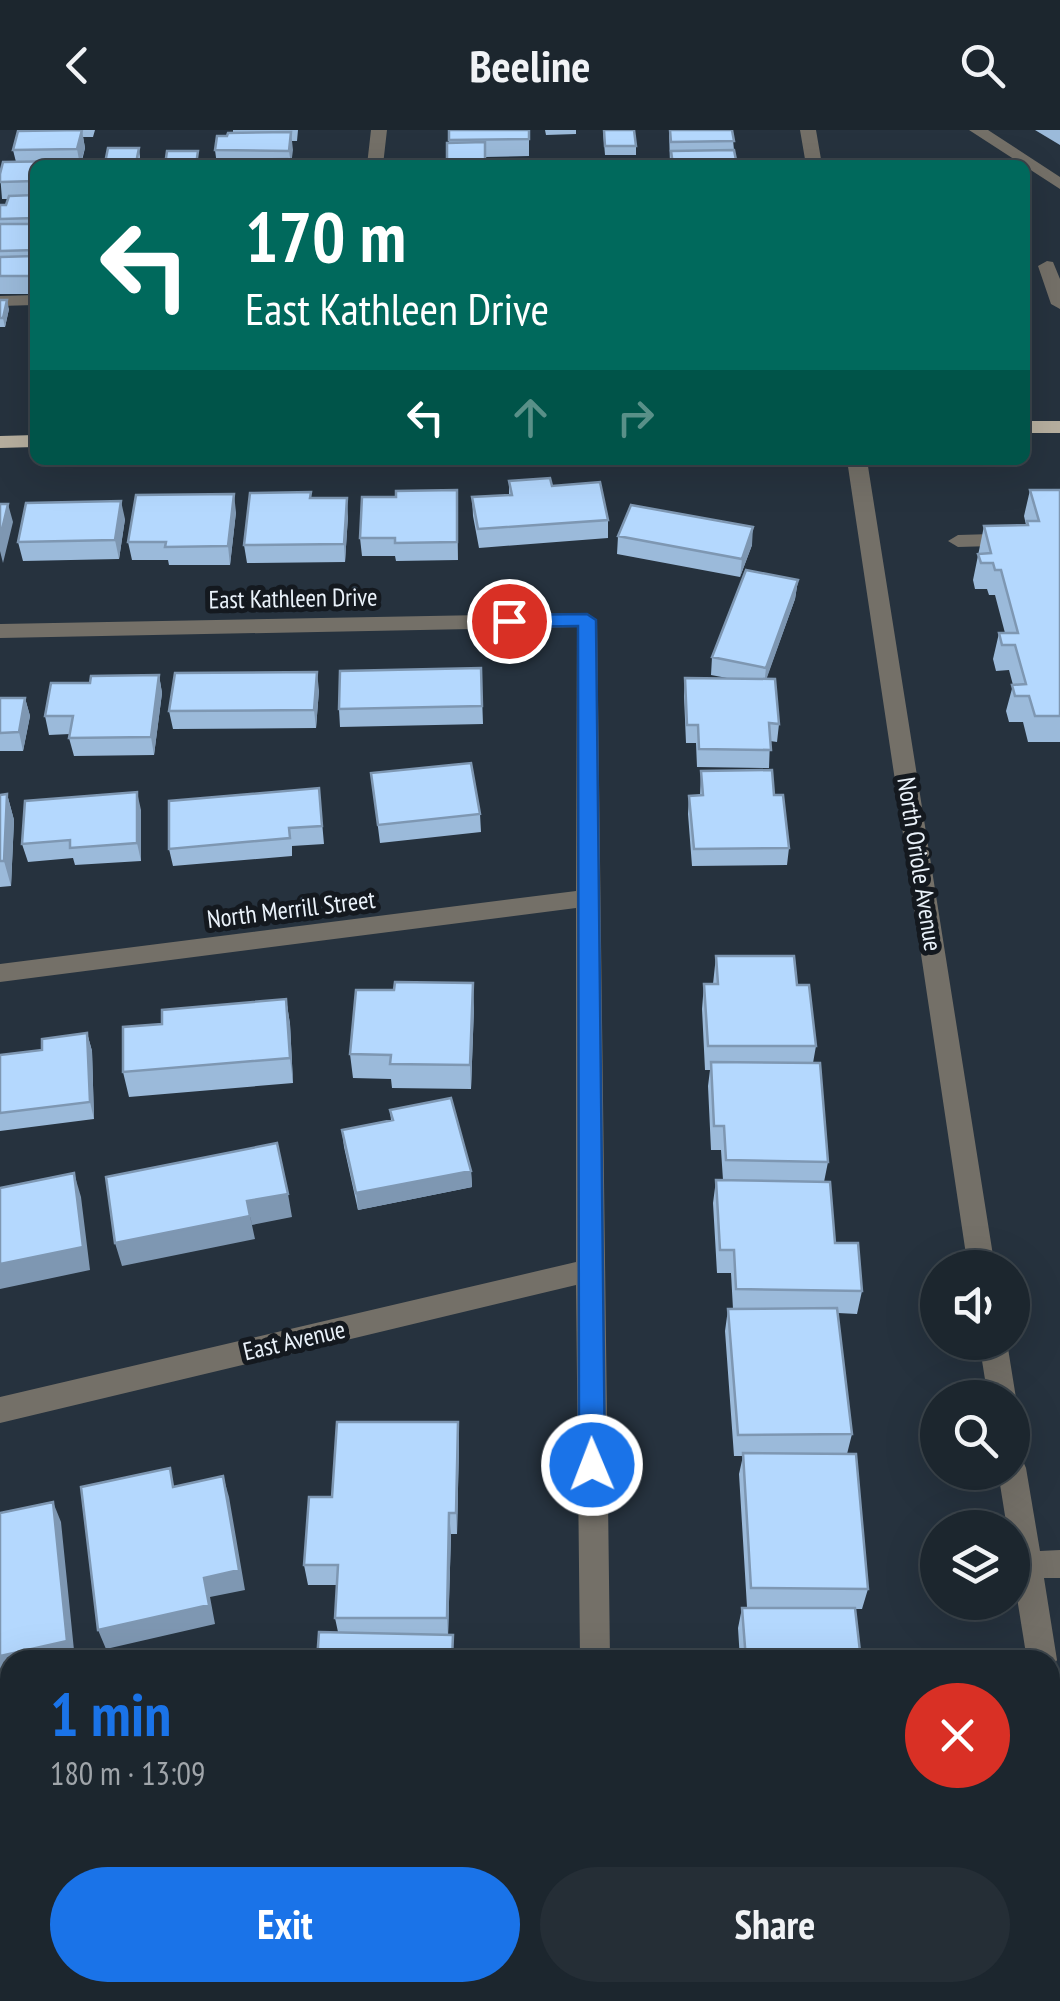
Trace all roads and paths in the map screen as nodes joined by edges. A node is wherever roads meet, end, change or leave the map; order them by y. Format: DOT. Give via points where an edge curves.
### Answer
graph roads {
  1 [pos="379,130"];
  2 [pos="808,130"];
  3 [pos="977,130"];
  4 [pos="376,160"];
  5 [pos="813,160"];
  6 [pos="1023,160"];
  7 [pos="1030,164"];
  8 [pos="1060,184"];
  9 [pos="1054,266"];
  10 [pos="0,300"];
  11 [pos="30,300"];
  12 [pos="1060,304"];
  13 [pos="1060,426"];
  14 [pos="1030,427"];
  15 [pos="30,441"];
  16 [pos="0,442"];
  17 [pos="859,465"];
  18 [pos="1060,538"];
  19 [pos="958,541"];
  20 [pos="0,631"];
  21 [pos="590,898"];
  22 [pos="0,973"];
  23 [pos="979,1250"];
  24 [pos="589,1270"];
  25 [pos="0,1410"];
  26 [pos="1060,1564"];
  27 [pos="1030,1565"];
  28 [pos="1030,1584"];
  29 [pos="595,1650"];
  30 [pos="1040,1650"];
  1 -- 4 [label="street"];
  2 -- 5 [label="street"];
  3 -- 6 [label="street"];
  7 -- 8 [label="street"];
  9 -- 12 [label="street"];
  10 -- 11 [label="street"];
  13 -- 14 [label="main road"];
  15 -- 16 [label="main road"];
  17 -- 23 [label="street, North Oriole Avenue"];
  18 -- 19 [label="street"];
  20 -- 21 [label="street, East Kathleen Drive" via="587,620"];
  21 -- 22 [label="street, North Merrill Street"];
  21 -- 24 [label="street"];
  24 -- 25 [label="street, East Avenue"];
  24 -- 29 [label="street"];
  26 -- 27 [label="street"];
  28 -- 30 [label="street"];
}
